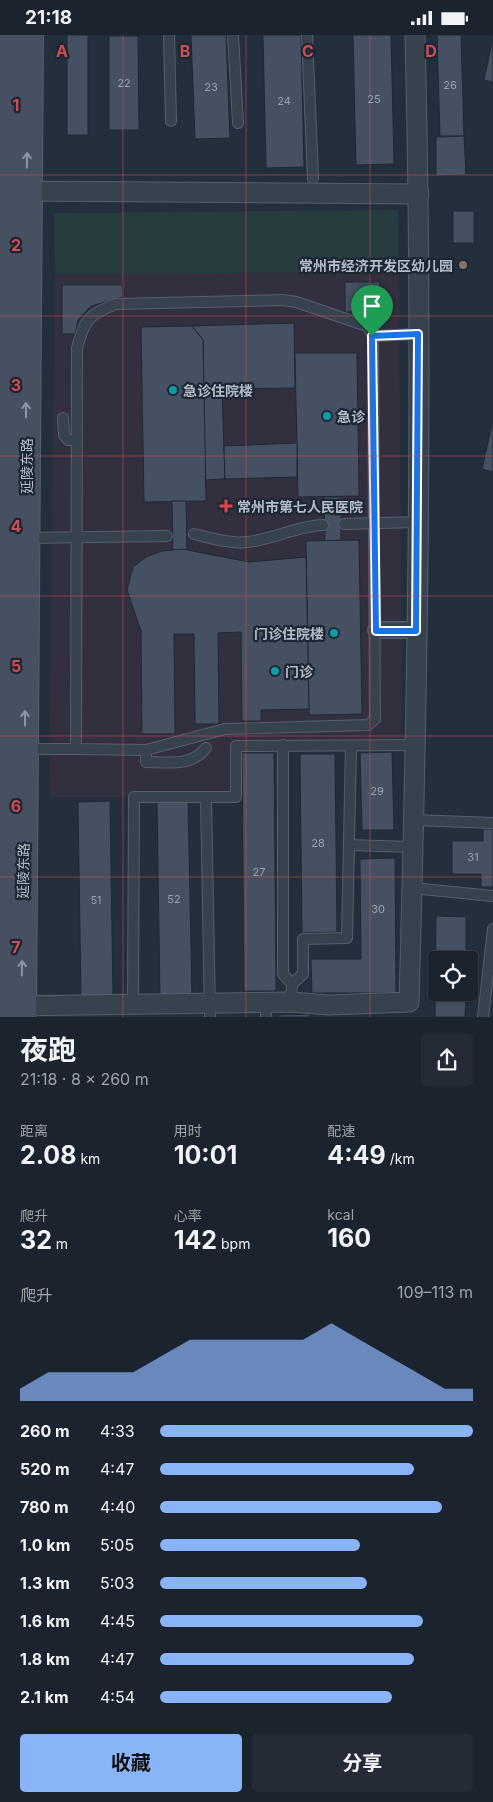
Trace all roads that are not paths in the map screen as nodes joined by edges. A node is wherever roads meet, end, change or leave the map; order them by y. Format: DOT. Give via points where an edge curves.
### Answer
graph roads {
  1 [pos="7,35"];
  2 [pos="29,35"];
  3 [pos="169,35"];
  4 [pos="233,35"];
  5 [pos="307,35"];
  6 [pos="414,35"];
  7 [pos="170,121"];
  8 [pos="238,123"];
  9 [pos="313,178"];
  10 [pos="11,188"];
  11 [pos="419,194"];
  12 [pos="418,334"];
  13 [pos="372,336"];
  14 [pos="3,353"];
  15 [pos="63,418"];
  16 [pos="76,440"];
  17 [pos="418,521"];
  18 [pos="375,523"];
  19 [pos="344,524"];
  20 [pos="323,525"];
  21 [pos="9,527"];
  22 [pos="194,534"];
  23 [pos="167,536"];
  24 [pos="76,539"];
  25 [pos="376,631"];
  26 [pos="416,631"];
  27 [pos="283,745"];
  28 [pos="416,745"];
  29 [pos="351,746"];
  30 [pos="206,748"];
  31 [pos="25,749"];
  32 [pos="76,749"];
  33 [pos="146,750"];
  34 [pos="2,780"];
  35 [pos="206,797"];
  36 [pos="414,820"];
  37 [pos="493,823"];
  38 [pos="349,845"];
  39 [pos="414,847"];
  40 [pos="412,888"];
  41 [pos="493,896"];
  42 [pos="1,908"];
  43 [pos="493,929"];
  44 [pos="291,993"];
  45 [pos="121,1009"];
  46 [pos="410,1009"];
  47 [pos="12,1011"];
  48 [pos="210,1011"];
  49 [pos="266,1011"];
  50 [pos="329,1011"];
  51 [pos="483,1017"];
  1 -- 10 [label="main road, 延陵东路"];
  10 -- 2 [label="main road, 延陵东路, one-way"];
  3 -- 7 [label="lane"];
  4 -- 8 [label="lane"];
  5 -- 9 [label="lane"];
  6 -- 11 [label="street"];
  10 -- 11 [label="street"];
  10 -- 14 [label="main road, 延陵东路"];
  21 -- 10 [label="main road, 延陵东路, one-way"];
  11 -- 12 [label="street"];
  12 -- 13 [label="lane"];
  12 -- 17 [label="street"];
  13 -- 16 [label="lane" via="367,327 296,302 116,304 95,312 83,327 77,348"];
  13 -- 18 [label="lane" via="370,422"];
  14 -- 21 [label="main road, 延陵东路"];
  15 -- 16 [label="lane" via="64,435 68,440"];
  16 -- 24 [label="lane"];
  17 -- 18 [label="lane"];
  17 -- 26 [label="street"];
  18 -- 19 [label="lane"];
  18 -- 25 [label="lane"];
  20 -- 22 [label="lane" via="304,526 246,542 223,541"];
  21 -- 24 [label="lane"];
  31 -- 21 [label="main road, 延陵东路, one-way"];
  21 -- 34 [label="main road, 延陵东路"];
  23 -- 24 [label="lane"];
  24 -- 32 [label="lane"];
  25 -- 26 [label="street"];
  25 -- 33 [label="lane" via="375,719 368,725 225,729"];
  26 -- 28 [label="street"];
  27 -- 29 [label="lane"];
  27 -- 35 [label="lane" via="236,746 236,797"];
  27 -- 44 [label="lane" via="283,974"];
  28 -- 29 [label="lane"];
  28 -- 36 [label="street"];
  29 -- 38 [label="lane"];
  30 -- 33 [label="lane" via="198,757 185,762 146,762"];
  31 -- 32 [label="lane"];
  47 -- 31 [label="main road, 延陵东路, one-way"];
  32 -- 33 [label="lane"];
  34 -- 42 [label="main road, 延陵东路"];
  35 -- 45 [label="lane" via="134,797"];
  35 -- 48 [label="lane"];
  36 -- 37 [label="lane"];
  36 -- 39 [label="street"];
  38 -- 39 [label="lane"];
  38 -- 44 [label="lane" via="347,938 303,939 303,974"];
  39 -- 40 [label="street"];
  40 -- 41 [label="lane"];
  40 -- 46 [label="street"];
  42 -- 47 [label="main road, 延陵东路"];
  43 -- 51 [label="lane"];
  44 -- 49 [label="street"];
  44 -- 50 [label="street"];
  45 -- 47 [label="street"];
  45 -- 48 [label="street"];
  46 -- 50 [label="street"];
  48 -- 49 [label="street"];
}
